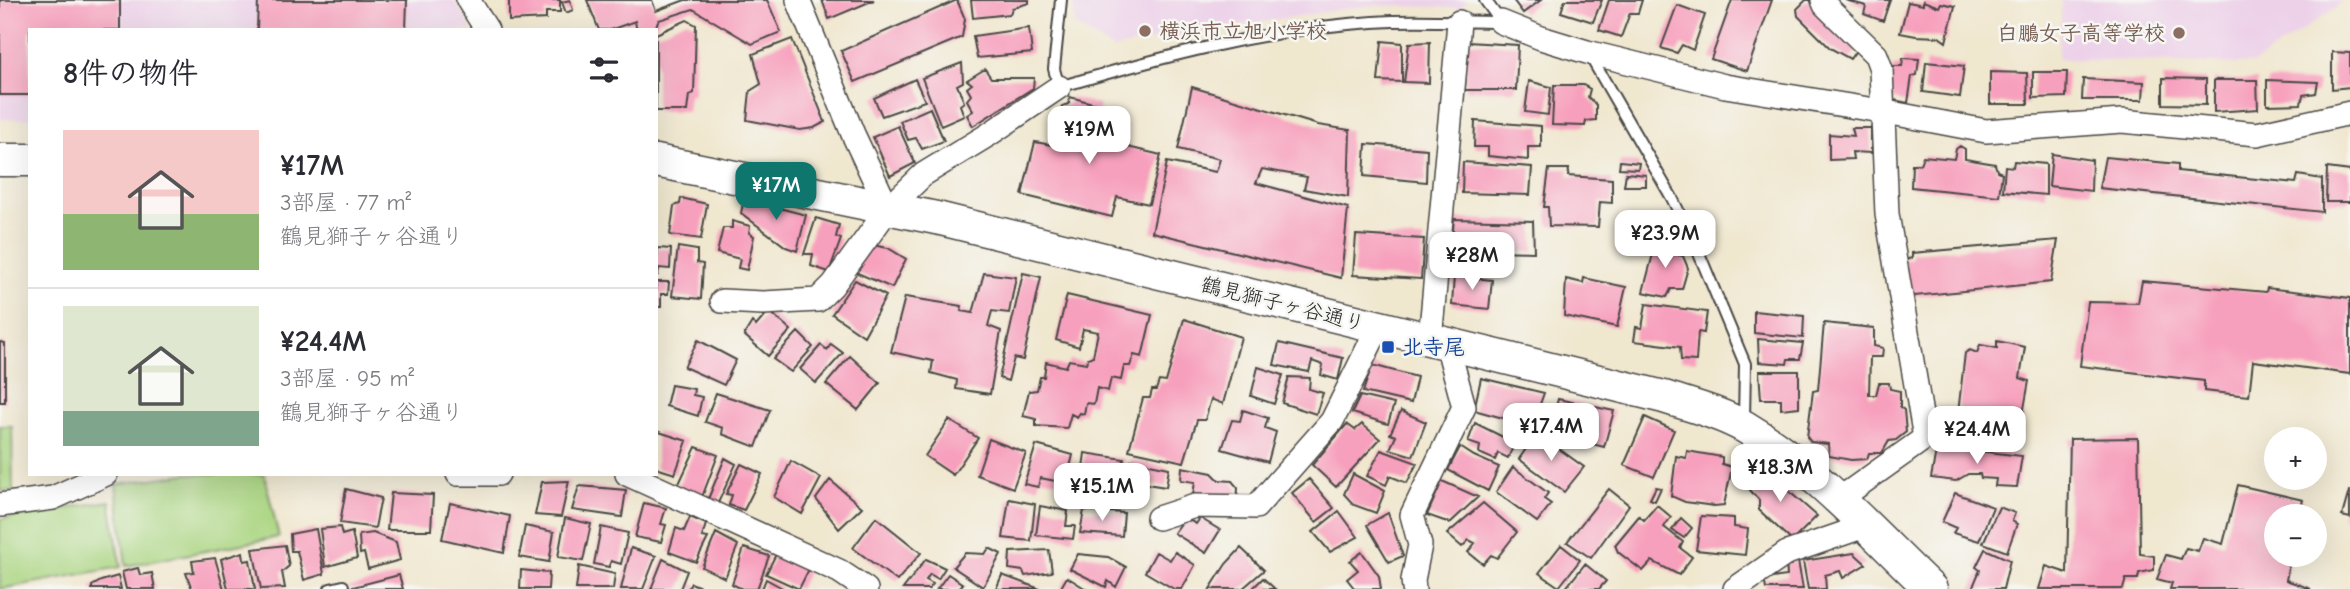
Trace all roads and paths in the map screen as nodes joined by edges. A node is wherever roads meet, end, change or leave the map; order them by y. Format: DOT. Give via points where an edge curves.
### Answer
graph roads {
  1 [pos="468,0"];
  2 [pos="797,0"];
  3 [pos="1061,0"];
  4 [pos="1485,0"];
  5 [pos="1823,0"];
  6 [pos="1459,22"];
  7 [pos="1501,22"];
  8 [pos="485,28"];
  9 [pos="1587,52"];
  10 [pos="1059,87"];
  11 [pos="1881,111"];
  12 [pos="2350,113"];
  13 [pos="0,160"];
  14 [pos="28,160"];
  15 [pos="658,161"];
  16 [pos="888,209"];
  17 [pos="722,301"];
  18 [pos="1378,328"];
  19 [pos="1439,342"];
  20 [pos="1744,427"];
  21 [pos="102,476"];
  22 [pos="631,476"];
  23 [pos="1838,500"];
  24 [pos="0,505"];
  25 [pos="1158,518"];
  26 [pos="1865,526"];
  27 [pos="834,580"];
  28 [pos="343,586"];
  29 [pos="330,589"];
  30 [pos="866,589"];
  31 [pos="1414,589"];
  32 [pos="1735,589"];
  33 [pos="1931,589"];
  1 -- 8 [label="street"];
  2 -- 16 [label="street"];
  3 -- 10 [label="lane" via="1054,69"];
  4 -- 7 [label="lane"];
  5 -- 11 [label="street" via="1876,55 1881,69"];
  6 -- 7 [label="lane"];
  6 -- 10 [label="lane" via="1326,26 1140,63"];
  6 -- 19 [label="street"];
  7 -- 9 [label="street"];
  9 -- 11 [label="street" via="1725,86"];
  9 -- 20 [label="lane" via="1698,251 1745,364"];
  10 -- 16 [label="street" via="924,174"];
  11 -- 12 [label="street" via="1986,131 2122,121 2257,134"];
  11 -- 23 [label="street" via="1887,214 1925,438"];
  13 -- 14 [label="street"];
  15 -- 16 [label="street, 鶴見獅子ヶ谷通り"];
  16 -- 17 [label="street" via="818,300"];
  16 -- 18 [label="street, 鶴見獅子ヶ谷通り"];
  18 -- 19 [label="street, 鶴見獅子ヶ谷通り"];
  18 -- 25 [label="street" via="1332,421 1256,507 1195,506"];
  19 -- 20 [label="street, 鶴見獅子ヶ谷通り" via="1664,397"];
  19 -- 31 [label="street" via="1464,407 1412,515 1420,545"];
  20 -- 23 [label="street, 鶴見獅子ヶ谷通り" via="1802,465"];
  21 -- 24 [label="street" via="53,498"];
  22 -- 27 [label="street"];
  23 -- 26 [label="street, 鶴見獅子ヶ谷通り"];
  26 -- 32 [label="street" via="1787,553"];
  26 -- 33 [label="street, 鶴見獅子ヶ谷通り"];
  27 -- 30 [label="street"];
  28 -- 29 [label="lane"];
}
